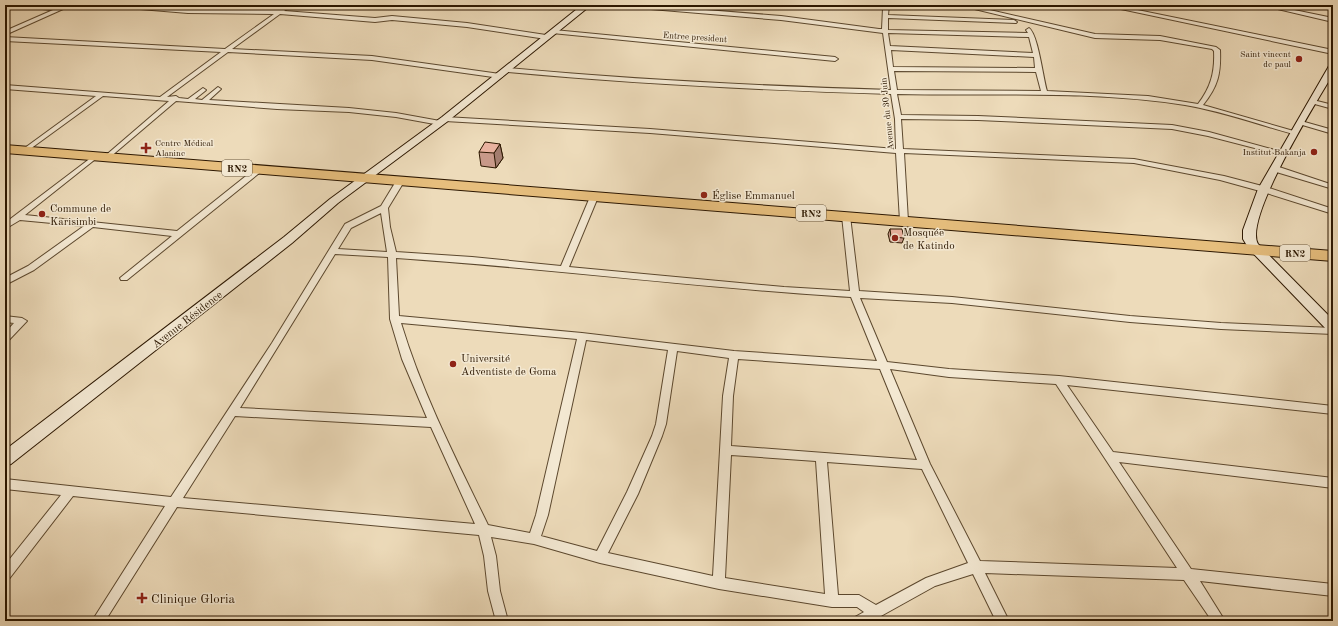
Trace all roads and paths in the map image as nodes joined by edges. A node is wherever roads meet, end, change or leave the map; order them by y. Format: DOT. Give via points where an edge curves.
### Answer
graph roads {
  1 [pos="22,5"];
  2 [pos="69,5"];
  3 [pos="116,5"];
  4 [pos="172,5"];
  5 [pos="289,5"];
  6 [pos="587,5"];
  7 [pos="627,5"];
  8 [pos="867,5"];
  9 [pos="961,5"];
  10 [pos="1105,5"];
  11 [pos="1263,5"];
  12 [pos="886,6"];
  13 [pos="60,9"];
  14 [pos="160,9"];
  15 [pos="279,12"];
  16 [pos="886,16"];
  17 [pos="1333,20"];
  18 [pos="1024,21"];
  19 [pos="885,31"];
  20 [pos="554,32"];
  21 [pos="5,33"];
  22 [pos="1031,36"];
  23 [pos="546,37"];
  24 [pos="5,39"];
  25 [pos="888,48"];
  26 [pos="226,50"];
  27 [pos="1333,52"];
  28 [pos="1037,55"];
  29 [pos="835,59"];
  30 [pos="1333,66"];
  31 [pos="891,69"];
  32 [pos="508,70"];
  33 [pos="1038,70"];
  34 [pos="500,76"];
  35 [pos="1330,79"];
  36 [pos="5,88"];
  37 [pos="218,89"];
  38 [pos="202,90"];
  39 [pos="894,92"];
  40 [pos="1044,92"];
  41 [pos="101,95"];
  42 [pos="163,97"];
  43 [pos="176,98"];
  44 [pos="191,100"];
  45 [pos="204,101"];
  46 [pos="1313,102"];
  47 [pos="1199,106"];
  48 [pos="1333,107"];
  49 [pos="898,117"];
  50 [pos="442,121"];
  51 [pos="1301,123"];
  52 [pos="1333,132"];
  53 [pos="1295,133"];
  54 [pos="5,150"];
  55 [pos="24,151"];
  56 [pos="900,151"];
  57 [pos="1284,154"];
  58 [pos="101,157"];
  59 [pos="1276,169"];
  60 [pos="259,170"];
  61 [pos="367,177"];
  62 [pos="401,180"];
  63 [pos="1333,187"];
  64 [pos="1263,189"];
  65 [pos="594,197"];
  66 [pos="384,208"];
  67 [pos="1333,212"];
  68 [pos="846,216"];
  69 [pos="18,217"];
  70 [pos="904,221"];
  71 [pos="92,224"];
  72 [pos="5,227"];
  73 [pos="180,234"];
  74 [pos="1256,250"];
  75 [pos="333,251"];
  76 [pos="392,254"];
  77 [pos="1333,256"];
  78 [pos="564,269"];
  79 [pos="124,278"];
  80 [pos="5,282"];
  81 [pos="855,295"];
  82 [pos="5,318"];
  83 [pos="395,319"];
  84 [pos="1333,329"];
  85 [pos="582,336"];
  86 [pos="5,339"];
  87 [pos="673,348"];
  88 [pos="734,355"];
  89 [pos="885,366"];
  90 [pos="1059,380"];
  91 [pos="1333,410"];
  92 [pos="233,412"];
  93 [pos="434,423"];
  94 [pos="725,450"];
  95 [pos="1110,456"];
  96 [pos="821,458"];
  97 [pos="5,459"];
  98 [pos="925,465"];
  99 [pos="1333,483"];
  100 [pos="5,484"];
  101 [pos="70,492"];
  102 [pos="174,502"];
  103 [pos="484,530"];
  104 [pos="534,539"];
  105 [pos="600,557"];
  106 [pos="977,567"];
  107 [pos="1188,574"];
  108 [pos="5,575"];
  109 [pos="719,583"];
  110 [pos="1333,590"];
  111 [pos="832,601"];
  112 [pos="876,612"];
  113 [pos="98,621"];
  114 [pos="502,621"];
  115 [pos="860,621"];
  116 [pos="1003,621"];
  117 [pos="1219,621"];
  1 -- 13 [label="street"];
  2 -- 13 [label="street"];
  3 -- 14 [label="street"];
  4 -- 14 [label="street"];
  5 -- 15 [label="street"];
  6 -- 20 [label="main road, Avenue Résidence"];
  7 -- 19 [label="street" via="781,18"];
  8 -- 12 [label="street"];
  9 -- 18 [label="street"];
  10 -- 27 [label="street"];
  11 -- 17 [label="street"];
  12 -- 16 [label="street, Avenue du 30 Juin"];
  13 -- 21 [label="street"];
  14 -- 15 [label="street"];
  15 -- 23 [label="street" via="375,20 409,19"];
  15 -- 26 [label="street"];
  16 -- 18 [label="street"];
  16 -- 19 [label="street, Avenue du 30 Juin"];
  18 -- 22 [label="street"];
  18 -- 47 [label="street" via="1095,36 1160,38 1214,48 1217,50 1216,81"];
  19 -- 22 [label="street"];
  19 -- 25 [label="street, Avenue du 30 Juin"];
  20 -- 23 [label="main road, Avenue Résidence"];
  20 -- 29 [label="street, Entree president"];
  22 -- 28 [label="street"];
  23 -- 32 [label="main road, Avenue Résidence"];
  24 -- 26 [label="street"];
  25 -- 28 [label="street"];
  25 -- 31 [label="street, Avenue du 30 Juin"];
  26 -- 34 [label="street" via="381,59"];
  26 -- 42 [label="street"];
  28 -- 33 [label="street"];
  30 -- 35 [label="main road"];
  31 -- 33 [label="street"];
  31 -- 39 [label="street, Avenue du 30 Juin"];
  32 -- 34 [label="main road, Avenue Résidence"];
  32 -- 39 [label="street" via="617,80"];
  33 -- 40 [label="street"];
  34 -- 50 [label="main road, Avenue Résidence"];
  35 -- 46 [label="main road"];
  36 -- 41 [label="street"];
  37 -- 45 [label="street"];
  38 -- 44 [label="street"];
  39 -- 40 [label="street"];
  39 -- 49 [label="street, Avenue du 30 Juin"];
  40 -- 47 [label="street" via="1103,94"];
  41 -- 42 [label="street"];
  41 -- 55 [label="street"];
  42 -- 43 [label="street"];
  43 -- 44 [label="street"];
  43 -- 58 [label="street"];
  44 -- 45 [label="street"];
  45 -- 50 [label="street" via="358,111"];
  46 -- 48 [label="street"];
  46 -- 51 [label="main road"];
  47 -- 53 [label="street"];
  49 -- 56 [label="street, Avenue du 30 Juin"];
  49 -- 57 [label="street" via="1172,127"];
  50 -- 56 [label="street" via="650,131"];
  50 -- 61 [label="main road, Avenue Résidence"];
  51 -- 52 [label="street"];
  51 -- 53 [label="main road"];
  53 -- 57 [label="main road"];
  54 -- 55 [label="highway, RN2"];
  55 -- 58 [label="highway, RN2"];
  56 -- 64 [label="street" via="1134,161 1214,176"];
  56 -- 70 [label="street, Avenue du 30 Juin"];
  57 -- 59 [label="main road"];
  58 -- 60 [label="highway, RN2"];
  58 -- 69 [label="street"];
  59 -- 63 [label="street"];
  59 -- 64 [label="main road"];
  60 -- 61 [label="highway, RN2"];
  60 -- 73 [label="street"];
  61 -- 62 [label="highway, RN2"];
  61 -- 97 [label="main road, Avenue Résidence"];
  62 -- 65 [label="highway, RN2"];
  62 -- 66 [label="street"];
  64 -- 67 [label="street"];
  64 -- 74 [label="main road" via="1249,230 1249,239"];
  65 -- 68 [label="highway, RN2"];
  65 -- 78 [label="street"];
  66 -- 75 [label="street" via="348,226"];
  66 -- 76 [label="street"];
  68 -- 70 [label="highway, RN2"];
  68 -- 81 [label="street"];
  69 -- 71 [label="street"];
  69 -- 72 [label="street"];
  70 -- 74 [label="highway, RN2"];
  71 -- 73 [label="street"];
  71 -- 80 [label="street" via="30,268"];
  73 -- 79 [label="street"];
  74 -- 77 [label="highway, RN2"];
  74 -- 84 [label="main road"];
  75 -- 76 [label="street"];
  75 -- 92 [label="street"];
  76 -- 78 [label="street"];
  76 -- 83 [label="street"];
  78 -- 81 [label="street"];
  81 -- 84 [label="street" via="952,300 1160,322"];
  81 -- 89 [label="street"];
  82 -- 86 [label="street" via="22,321"];
  83 -- 85 [label="street"];
  83 -- 93 [label="street" via="407,359"];
  85 -- 87 [label="street"];
  85 -- 104 [label="street" via="542,515"];
  87 -- 88 [label="street"];
  87 -- 105 [label="street" via="658,436"];
  88 -- 89 [label="street"];
  88 -- 94 [label="street" via="728,396"];
  89 -- 90 [label="street"];
  89 -- 98 [label="street"];
  90 -- 91 [label="street"];
  90 -- 95 [label="street"];
  92 -- 93 [label="street"];
  92 -- 102 [label="street"];
  93 -- 103 [label="street"];
  94 -- 96 [label="street"];
  94 -- 109 [label="street"];
  95 -- 99 [label="street"];
  95 -- 107 [label="street"];
  96 -- 98 [label="street"];
  96 -- 111 [label="street"];
  98 -- 106 [label="street"];
  100 -- 101 [label="street"];
  101 -- 102 [label="street"];
  101 -- 108 [label="street"];
  102 -- 103 [label="street"];
  102 -- 113 [label="street"];
  103 -- 104 [label="street"];
  103 -- 114 [label="street" via="494,591"];
  104 -- 105 [label="street"];
  105 -- 109 [label="street"];
  106 -- 107 [label="street"];
  106 -- 112 [label="street" via="960,570 931,581"];
  106 -- 116 [label="street"];
  107 -- 110 [label="street"];
  107 -- 117 [label="street"];
  109 -- 111 [label="street"];
  111 -- 112 [label="street" via="859,602"];
  112 -- 115 [label="street"];
}
